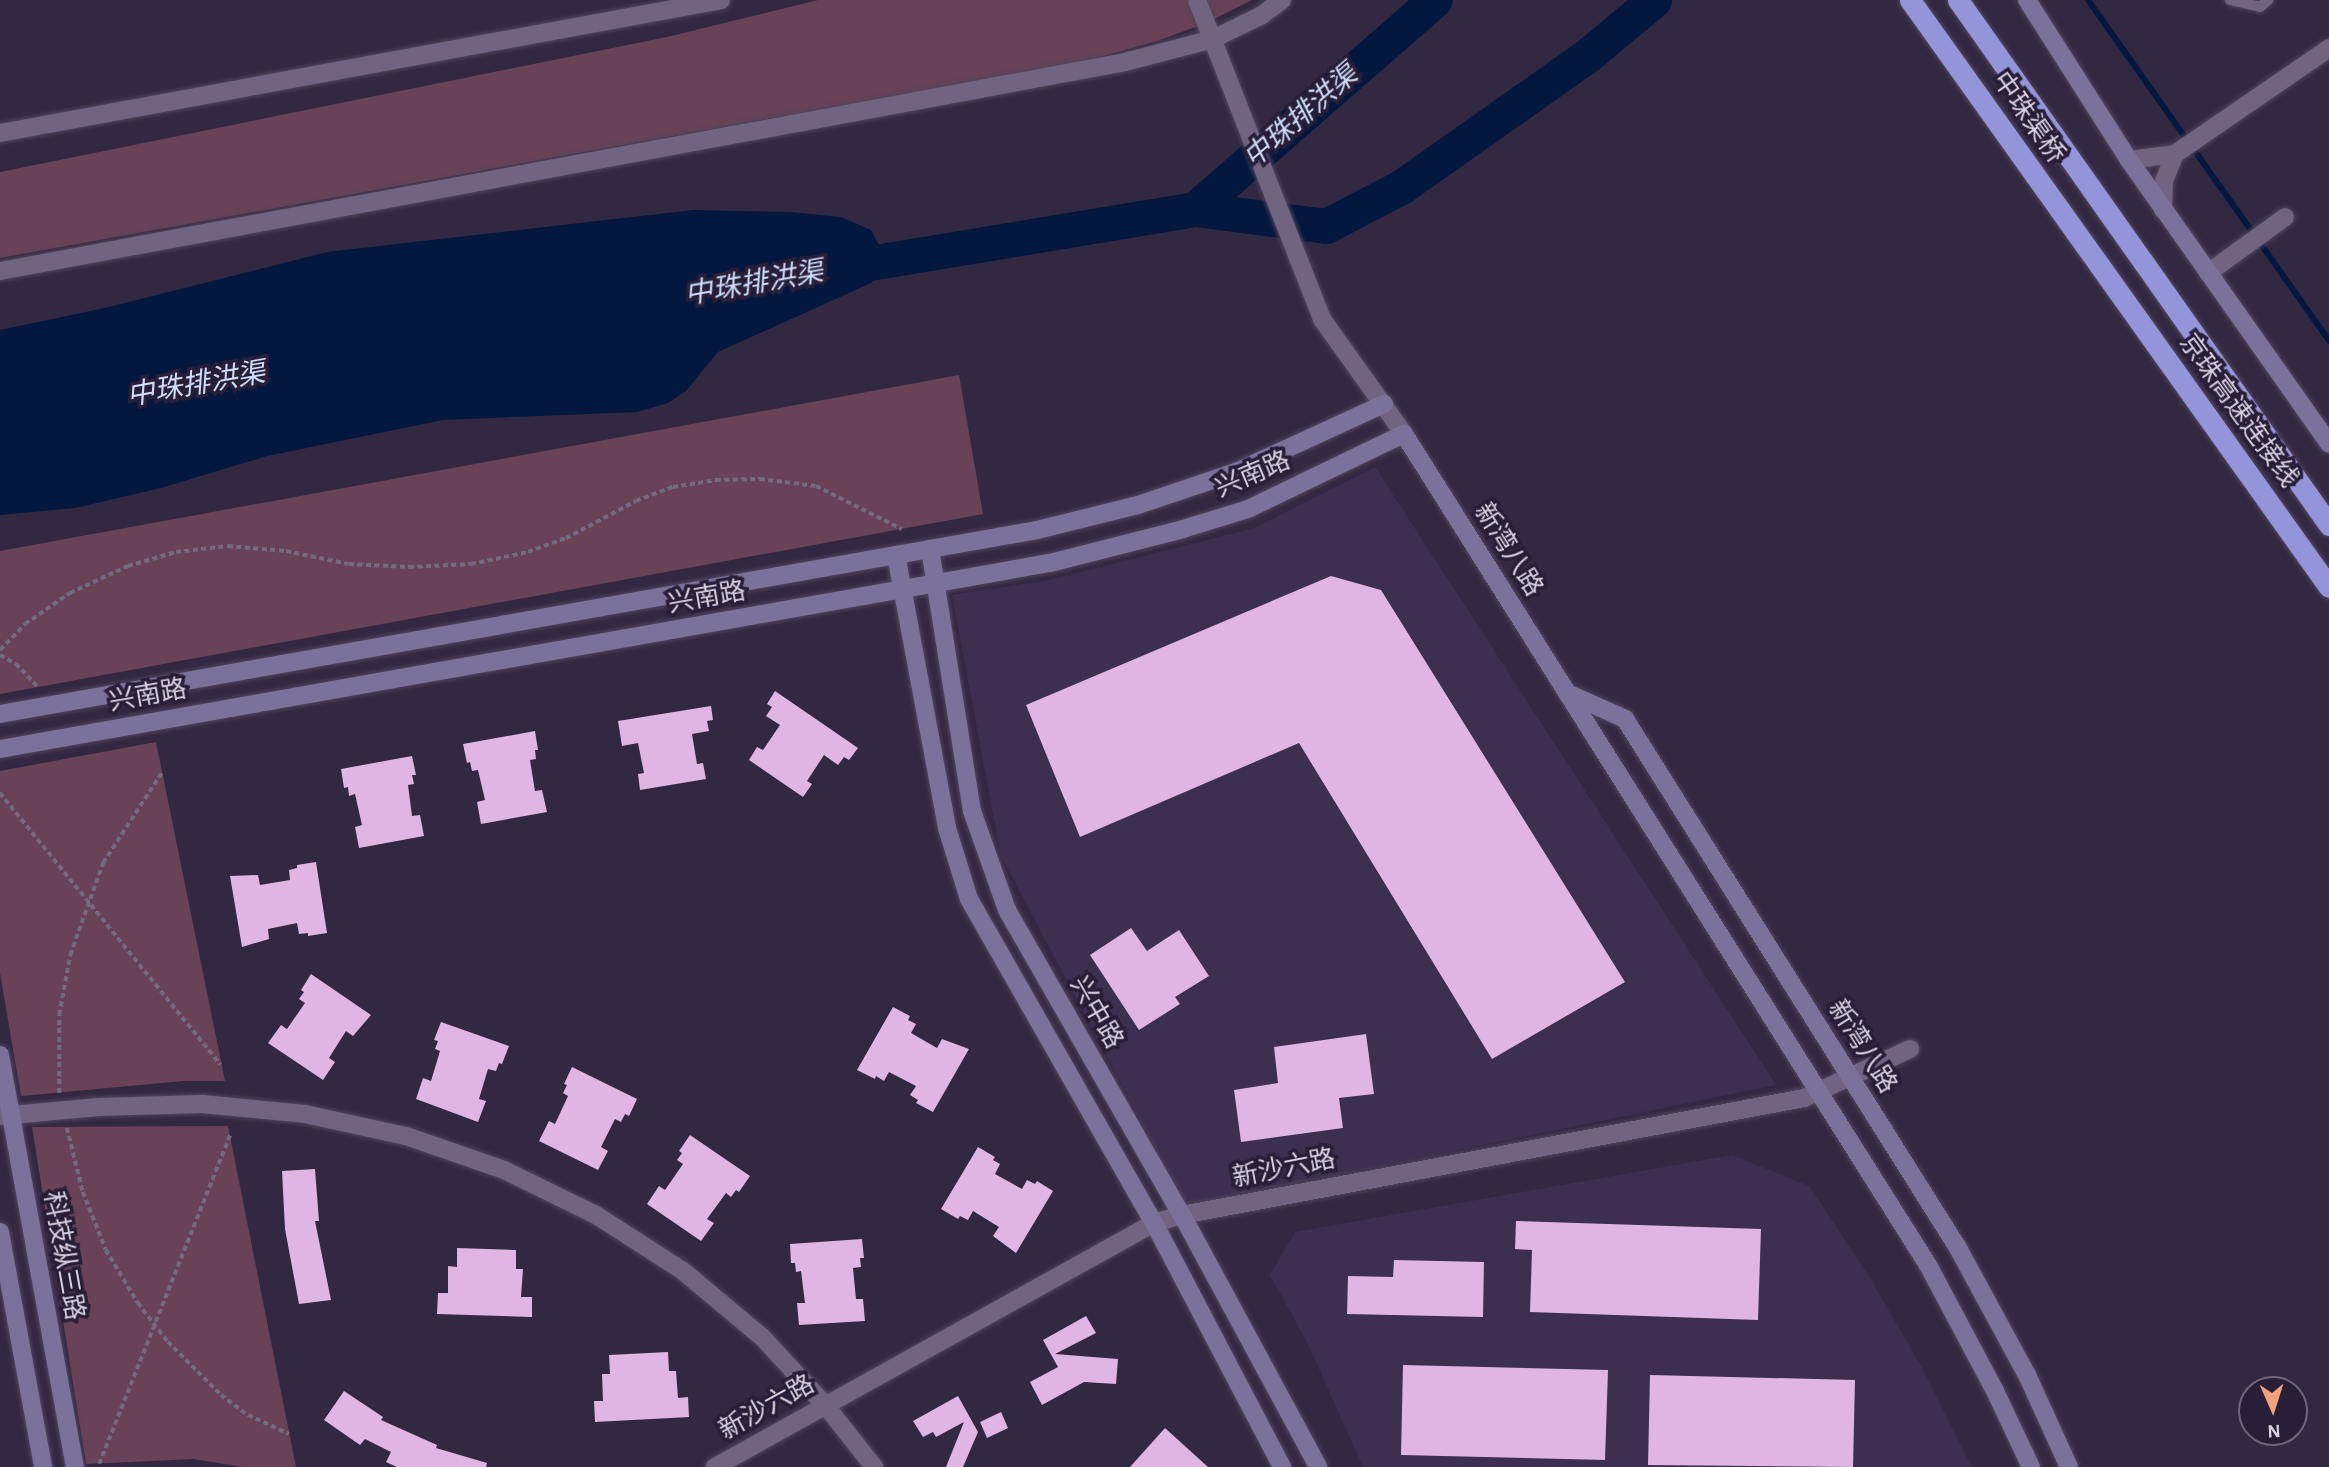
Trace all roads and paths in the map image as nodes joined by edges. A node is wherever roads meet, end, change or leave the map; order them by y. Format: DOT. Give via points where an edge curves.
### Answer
graph roads {
  1 [pos="721,0"];
  2 [pos="1197,0"];
  3 [pos="1282,0"];
  4 [pos="1910,0"];
  5 [pos="1958,0"];
  6 [pos="2027,0"];
  7 [pos="2230,0"];
  8 [pos="2268,0"];
  9 [pos="1213,39"];
  10 [pos="2329,48"];
  11 [pos="0,133"];
  12 [pos="2175,154"];
  13 [pos="2129,160"];
  14 [pos="2163,210"];
  15 [pos="2285,216"];
  16 [pos="2134,247"];
  17 [pos="2101,269"];
  18 [pos="0,271"];
  19 [pos="2208,273"];
  20 [pos="1384,404"];
  21 [pos="1404,435"];
  22 [pos="2329,443"];
  23 [pos="2329,525"];
  24 [pos="902,529"];
  25 [pos="930,549"];
  26 [pos="896,555"];
  27 [pos="935,584"];
  28 [pos="2329,587"];
  29 [pos="903,590"];
  30 [pos="0,653"];
  31 [pos="38,687"];
  32 [pos="1567,693"];
  33 [pos="0,714"];
  34 [pos="0,749"];
  35 [pos="162,772"];
  36 [pos="0,793"];
  37 [pos="89,900"];
  38 [pos="1910,1049"];
  39 [pos="0,1055"];
  40 [pos="221,1065"];
  41 [pos="1850,1077"];
  42 [pos="1818,1092"];
  43 [pos="63,1110"];
  44 [pos="5,1115"];
  45 [pos="230,1135"];
  46 [pos="1182,1215"];
  47 [pos="1154,1223"];
  48 [pos="0,1232"];
  49 [pos="154,1325"];
  50 [pos="826,1406"];
  51 [pos="289,1434"];
  52 [pos="99,1464"];
  53 [pos="43,1467"];
  54 [pos="75,1467"];
  55 [pos="715,1467"];
  56 [pos="874,1467"];
  57 [pos="1282,1467"];
  58 [pos="1318,1467"];
  59 [pos="2031,1467"];
  60 [pos="2069,1467"];
  1 -- 11 [label="street"];
  2 -- 9 [label="street"];
  3 -- 9 [label="street"];
  4 -- 17 [label="highway, 中珠渠桥"];
  5 -- 16 [label="highway, 中珠渠桥"];
  6 -- 13 [label="street"];
  7 -- 8 [label="lane" via="2259,7"];
  9 -- 18 [label="street" via="1112,65"];
  9 -- 20 [label="street" via="1322,319"];
  10 -- 12 [label="street"];
  12 -- 13 [label="street"];
  12 -- 14 [label="street" via="2164,181"];
  13 -- 14 [label="street"];
  14 -- 19 [label="street"];
  15 -- 19 [label="street"];
  16 -- 23 [label="highway, 京珠高速连接线"];
  17 -- 28 [label="highway, 京珠高速连接线"];
  19 -- 22 [label="street"];
  20 -- 21 [label="street"];
  20 -- 25 [label="street, 兴南路" via="1236,472 1187,489 1049,527"];
  21 -- 27 [label="street, 兴南路" via="1235,513 1050,563"];
  21 -- 32 [label="street, 新湾八路"];
  24 -- 30 [label="path" via="816,486 738,479 673,487 566,538 471,564 349,564 286,551 228,546 176,552 128,566 70,593 25,624"];
  25 -- 26 [label="street, 兴南路"];
  25 -- 27 [label="street, 兴中路"];
  26 -- 29 [label="street, 兴中路"];
  26 -- 33 [label="street, 兴南路"];
  27 -- 29 [label="street, 兴南路"];
  27 -- 46 [label="street, 兴中路" via="972,811 1007,910"];
  29 -- 34 [label="street, 兴南路"];
  29 -- 47 [label="street, 兴中路" via="947,828 969,899"];
  30 -- 31 [label="path"];
  32 -- 41 [label="street, 新湾八路" via="1625,719"];
  32 -- 42 [label="street, 新湾八路"];
  35 -- 37 [label="path" via="117,837"];
  36 -- 37 [label="path"];
  37 -- 40 [label="path"];
  37 -- 43 [label="path" via="70,955 59,1015"];
  38 -- 41 [label="street, 新沙六路"];
  39 -- 44 [label="street, 科技纵三路"];
  41 -- 42 [label="street, 新沙六路"];
  41 -- 60 [label="street, 新湾八路" via="1988,1300"];
  42 -- 46 [label="street, 新沙六路"];
  42 -- 59 [label="street, 新湾八路" via="1928,1265"];
  43 -- 44 [label="street"];
  43 -- 49 [label="path" via="83,1192 106,1250"];
  43 -- 50 [label="street" via="202,1104 305,1114 406,1136 504,1170 596,1215 683,1271 762,1337"];
  44 -- 54 [label="street, 科技纵三路"];
  45 -- 49 [label="path"];
  46 -- 47 [label="street, 新沙六路"];
  46 -- 58 [label="street, 兴中路"];
  47 -- 50 [label="street, 新沙六路"];
  47 -- 57 [label="street, 兴中路"];
  48 -- 53 [label="street"];
  49 -- 51 [label="path" via="221,1395 248,1415"];
  49 -- 52 [label="path"];
  50 -- 55 [label="street, 新沙六路"];
  50 -- 56 [label="street"];
}
